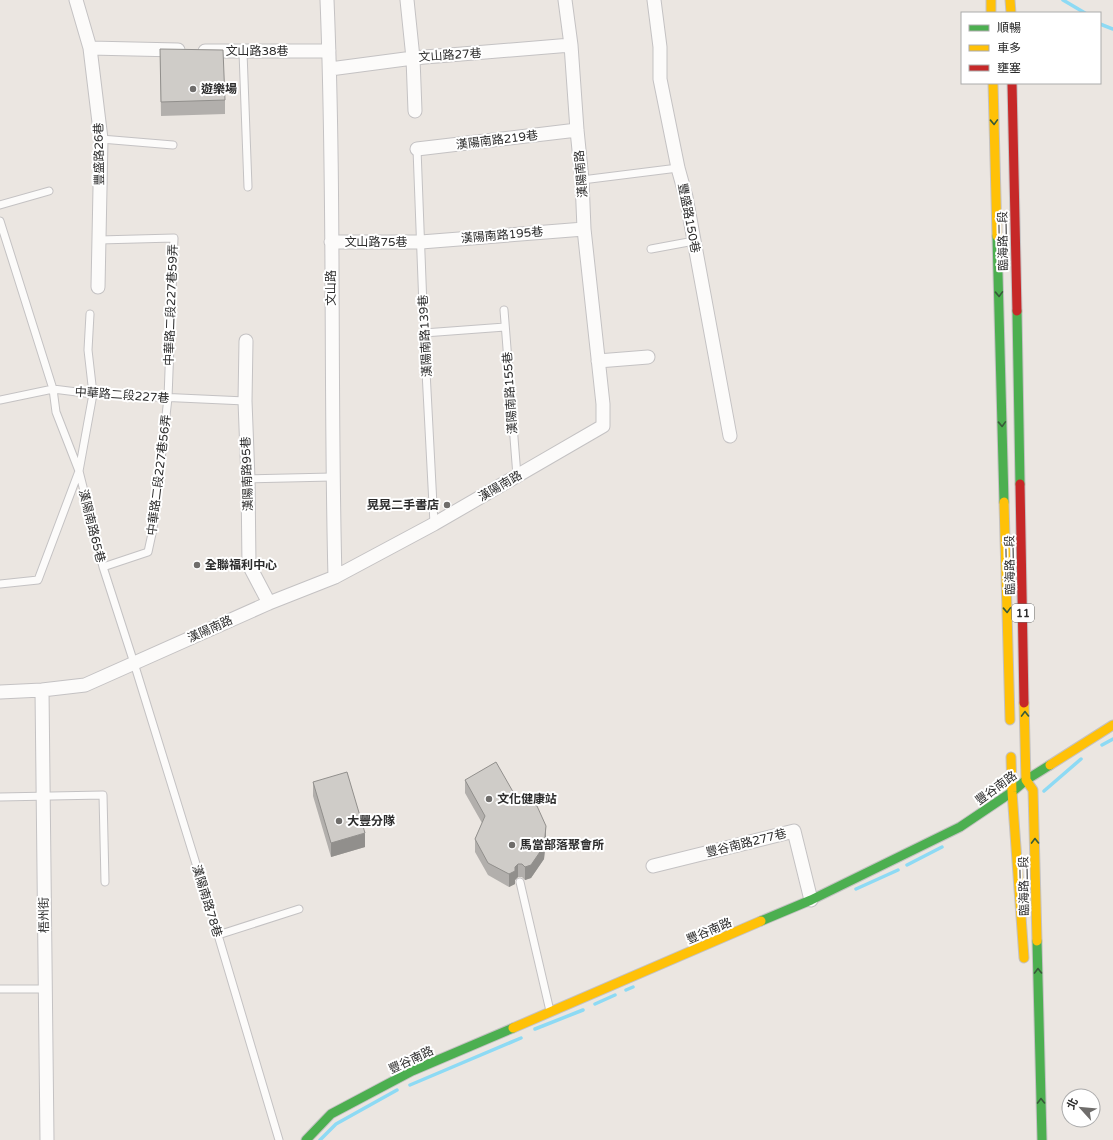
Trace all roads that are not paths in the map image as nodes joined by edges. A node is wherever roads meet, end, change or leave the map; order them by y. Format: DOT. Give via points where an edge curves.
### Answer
graph roads {
  1 [pos="76,0"];
  2 [pos="327,0"];
  3 [pos="407,0"];
  4 [pos="565,0"];
  5 [pos="654,0"];
  6 [pos="991,0"];
  7 [pos="1010,0"];
  8 [pos="991,12"];
  9 [pos="1011,12"];
  10 [pos="571,45"];
  11 [pos="90,48"];
  12 [pos="329,51"];
  13 [pos="243,52"];
  14 [pos="413,58"];
  15 [pos="330,69"];
  16 [pos="993,84"];
  17 [pos="1012,84"];
  18 [pos="416,110"];
  19 [pos="577,130"];
  20 [pos="101,139"];
  21 [pos="173,144"];
  22 [pos="417,149"];
  23 [pos="678,168"];
  24 [pos="582,180"];
  25 [pos="248,187"];
  26 [pos="49,191"];
  27 [pos="0,205"];
  28 [pos="0,221"];
  29 [pos="584,229"];
  30 [pos="99,240"];
  31 [pos="694,241"];
  32 [pos="331,242"];
  33 [pos="420,242"];
  34 [pos="651,249"];
  35 [pos="98,287"];
  36 [pos="504,310"];
  37 [pos="90,314"];
  38 [pos="505,327"];
  39 [pos="424,333"];
  40 [pos="246,341"];
  41 [pos="648,357"];
  42 [pos="598,361"];
  43 [pos="53,388"];
  44 [pos="93,394"];
  45 [pos="168,398"];
  46 [pos="0,400"];
  47 [pos="245,401"];
  48 [pos="730,436"];
  49 [pos="79,471"];
  50 [pos="517,476"];
  51 [pos="332,477"];
  52 [pos="248,479"];
  53 [pos="434,524"];
  54 [pos="103,567"];
  55 [pos="335,577"];
  56 [pos="0,584"];
  57 [pos="269,603"];
  58 [pos="134,663"];
  59 [pos="42,690"];
  60 [pos="0,692"];
  61 [pos="1113,725"];
  62 [pos="1010,729"];
  63 [pos="1011,745"];
  64 [pos="1026,780"];
  65 [pos="1012,792"];
  66 [pos="43,796"];
  67 [pos="0,797"];
  68 [pos="653,866"];
  69 [pos="105,882"];
  70 [pos="520,882"];
  71 [pos="811,900"];
  72 [pos="299,908"];
  73 [pos="218,935"];
  74 [pos="1024,964"];
  75 [pos="0,989"];
  76 [pos="45,989"];
  77 [pos="550,1012"];
  78 [pos="47,1140"];
  79 [pos="279,1140"];
  80 [pos="306,1140"];
  81 [pos="1042,1140"];
  1 -- 11 [label="street, 豐盛路26巷"];
  2 -- 12 [label="street, 文山路"];
  3 -- 14 [label="street"];
  4 -- 10 [label="street, 漢陽南路"];
  5 -- 23 [label="street, 豐盛路150巷" via="660,47 660,79"];
  6 -- 8 [label="main road"];
  7 -- 9 [label="main road"];
  10 -- 14 [label="street, 文山路27巷"];
  10 -- 19 [label="street, 漢陽南路"];
  11 -- 13 [label="street, 文山路38巷"];
  11 -- 20 [label="street, 豐盛路26巷"];
  12 -- 13 [label="street, 文山路38巷"];
  12 -- 15 [label="street, 文山路"];
  13 -- 25 [label="lane"];
  14 -- 15 [label="street, 文山路27巷"];
  14 -- 18 [label="street"];
  15 -- 32 [label="street, 文山路"];
  16 -- 62 [label="main road, 臨海路二段 / 11, one-way"];
  64 -- 17 [label="main road, 臨海路二段 / 11, one-way"];
  19 -- 22 [label="street, 漢陽南路219巷"];
  19 -- 24 [label="street, 漢陽南路"];
  20 -- 21 [label="lane"];
  20 -- 30 [label="street, 豐盛路26巷"];
  22 -- 33 [label="lane, 漢陽南路139巷"];
  23 -- 24 [label="lane"];
  23 -- 31 [label="street, 豐盛路150巷"];
  24 -- 29 [label="street, 漢陽南路"];
  26 -- 27 [label="lane"];
  28 -- 43 [label="lane, 漢陽南路65巷"];
  29 -- 33 [label="street, 漢陽南路195巷"];
  29 -- 42 [label="street, 漢陽南路"];
  30 -- 35 [label="street, 豐盛路26巷"];
  30 -- 45 [label="lane, 中華路二段227巷59弄" via="174,238"];
  31 -- 34 [label="lane"];
  31 -- 48 [label="street, 豐盛路150巷"];
  32 -- 33 [label="street, 文山路75巷"];
  32 -- 51 [label="street, 文山路"];
  33 -- 39 [label="lane, 漢陽南路139巷"];
  36 -- 38 [label="lane, 漢陽南路155巷"];
  37 -- 44 [label="lane" via="88,350"];
  38 -- 39 [label="lane"];
  38 -- 50 [label="lane, 漢陽南路155巷"];
  39 -- 53 [label="lane, 漢陽南路139巷"];
  40 -- 47 [label="street, 漢陽南路95巷"];
  41 -- 42 [label="street"];
  42 -- 50 [label="street, 漢陽南路" via="603,426"];
  43 -- 44 [label="lane, 中華路二段227巷"];
  43 -- 46 [label="lane, 中華路二段227巷"];
  43 -- 49 [label="lane, 漢陽南路65巷" via="56,412"];
  44 -- 45 [label="lane, 中華路二段227巷"];
  44 -- 49 [label="lane"];
  45 -- 47 [label="lane, 中華路二段227巷"];
  45 -- 54 [label="lane, 中華路二段227巷56弄" via="148,552"];
  47 -- 52 [label="street, 漢陽南路95巷"];
  49 -- 54 [label="lane, 漢陽南路65巷"];
  49 -- 56 [label="lane" via="38,580"];
  50 -- 53 [label="street, 漢陽南路"];
  51 -- 52 [label="lane"];
  51 -- 55 [label="street, 文山路"];
  52 -- 57 [label="street, 漢陽南路95巷" via="249,565"];
  53 -- 55 [label="street, 漢陽南路"];
  54 -- 58 [label="lane, 漢陽南路65巷"];
  55 -- 57 [label="street, 漢陽南路"];
  57 -- 58 [label="street, 漢陽南路"];
  58 -- 59 [label="street, 漢陽南路" via="86,685"];
  58 -- 73 [label="lane, 漢陽南路78巷"];
  59 -- 60 [label="street, 漢陽南路"];
  59 -- 66 [label="street, 梧州街"];
  61 -- 64 [label="main road, 豐谷南路"];
  63 -- 65 [label="main road, 臨海路二段"];
  64 -- 65 [label="main road, 豐谷南路"];
  81 -- 64 [label="main road, 臨海路二段 / 11, one-way" via="1033,790"];
  65 -- 71 [label="main road, 豐谷南路" via="960,827"];
  65 -- 74 [label="main road, 臨海路二段"];
  66 -- 67 [label="lane"];
  66 -- 69 [label="lane" via="103,795"];
  66 -- 76 [label="street, 梧州街"];
  68 -- 71 [label="street, 豐谷南路277巷" via="794,831"];
  70 -- 77 [label="lane"];
  71 -- 77 [label="main road, 豐谷南路"];
  72 -- 73 [label="lane"];
  73 -- 79 [label="lane, 漢陽南路78巷"];
  75 -- 76 [label="lane"];
  76 -- 78 [label="street, 梧州街"];
  77 -- 80 [label="main road, 豐谷南路" via="412,1071 331,1114"];
}
